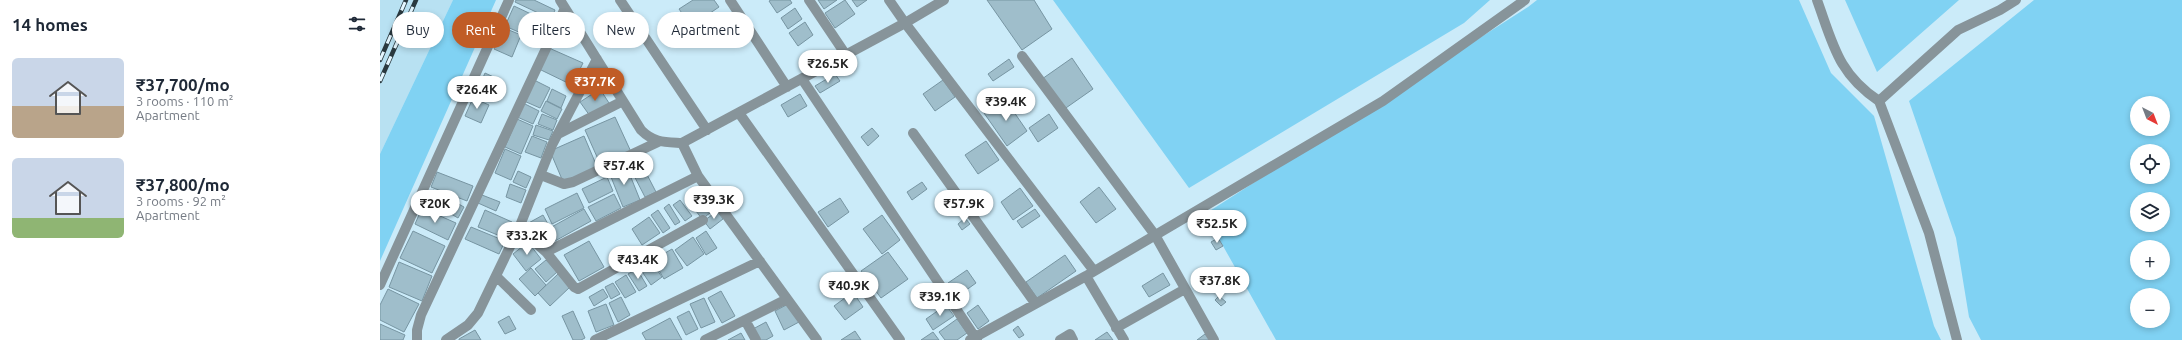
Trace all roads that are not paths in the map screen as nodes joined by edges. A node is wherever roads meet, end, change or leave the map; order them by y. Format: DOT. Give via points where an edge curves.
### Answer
graph roads {
  1 [pos="509,0"];
  2 [pos="620,0"];
  3 [pos="730,0"];
  4 [pos="809,0"];
  5 [pos="890,0"];
  6 [pos="944,0"];
  7 [pos="1525,0"];
  8 [pos="1817,0"];
  9 [pos="2016,0"];
  10 [pos="563,4"];
  11 [pos="905,23"];
  12 [pos="846,55"];
  13 [pos="1022,56"];
  14 [pos="597,59"];
  15 [pos="802,79"];
  16 [pos="787,87"];
  17 [pos="1879,101"];
  18 [pos="623,102"];
  19 [pos="739,113"];
  20 [pos="707,130"];
  21 [pos="913,133"];
  22 [pos="558,134"];
  23 [pos="658,142"];
  24 [pos="682,142"];
  25 [pos="541,175"];
  26 [pos="698,176"];
  27 [pos="703,220"];
  28 [pos="519,228"];
  29 [pos="1155,235"];
  30 [pos="546,252"];
  31 [pos="760,261"];
  32 [pos="1090,273"];
  33 [pos="496,276"];
  34 [pos="380,285"];
  35 [pos="1185,289"];
  36 [pos="788,299"];
  37 [pos="1035,303"];
  38 [pos="531,310"];
  39 [pos="746,320"];
  40 [pos="1116,328"];
  41 [pos="974,339"];
  42 [pos="417,340"];
  43 [pos="446,340"];
  44 [pos="595,340"];
  45 [pos="705,340"];
  46 [pos="756,340"];
  47 [pos="818,340"];
  48 [pos="900,340"];
  49 [pos="1060,340"];
  50 [pos="1072,340"];
  51 [pos="1124,340"];
  52 [pos="1214,340"];
  53 [pos="1957,340"];
  1 -- 34 [label="street"];
  2 -- 20 [label="street"];
  3 -- 16 [label="street"];
  4 -- 12 [label="street"];
  5 -- 11 [label="street"];
  6 -- 11 [label="street"];
  7 -- 29 [label="street" via="1383,101"];
  8 -- 17 [label="street" via="1846,72 1861,89"];
  9 -- 17 [label="street" via="1958,30"];
  10 -- 14 [label="street"];
  10 -- 42 [label="street" via="421,315"];
  11 -- 12 [label="street"];
  11 -- 32 [label="street"];
  12 -- 15 [label="street"];
  13 -- 29 [label="street"];
  14 -- 18 [label="street"];
  14 -- 22 [label="street"];
  15 -- 16 [label="street"];
  15 -- 41 [label="street"];
  16 -- 19 [label="street"];
  17 -- 53 [label="street" via="1929,233"];
  18 -- 22 [label="street"];
  18 -- 23 [label="street" via="641,130"];
  19 -- 20 [label="street"];
  19 -- 48 [label="street"];
  20 -- 24 [label="street"];
  21 -- 37 [label="street"];
  22 -- 25 [label="street"];
  23 -- 24 [label="street"];
  23 -- 25 [label="street" via="573,182 560,183"];
  24 -- 26 [label="street"];
  25 -- 28 [label="street"];
  26 -- 30 [label="street"];
  26 -- 31 [label="street"];
  27 -- 30 [label="street" via="578,289"];
  28 -- 30 [label="street"];
  28 -- 33 [label="street"];
  29 -- 32 [label="street"];
  29 -- 35 [label="street"];
  31 -- 36 [label="street"];
  31 -- 44 [label="street"];
  32 -- 37 [label="street"];
  32 -- 40 [label="street"];
  33 -- 38 [label="street"];
  33 -- 43 [label="street" via="478,313 468,325"];
  35 -- 40 [label="street"];
  35 -- 52 [label="street"];
  36 -- 39 [label="street"];
  36 -- 47 [label="street"];
  37 -- 41 [label="street"];
  39 -- 45 [label="street"];
  39 -- 46 [label="street"];
  40 -- 51 [label="street"];
  49 -- 50 [label="street" via="1070,334"];
}
